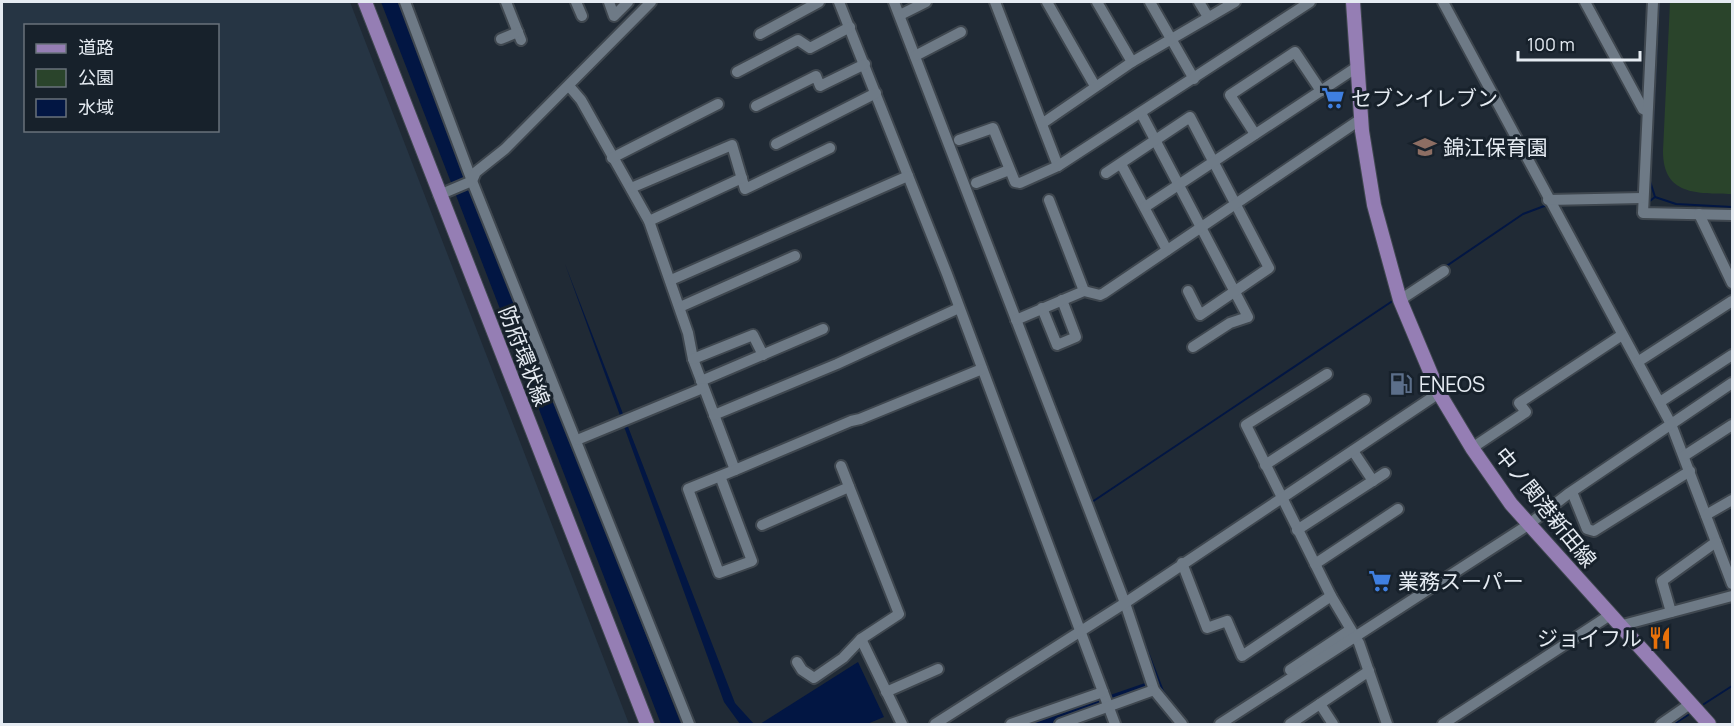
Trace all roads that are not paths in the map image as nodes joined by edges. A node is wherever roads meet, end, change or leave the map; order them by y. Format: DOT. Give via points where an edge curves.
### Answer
graph roads {
  1 [pos="365,2"];
  2 [pos="405,2"];
  3 [pos="506,2"];
  4 [pos="576,2"];
  5 [pos="609,2"];
  6 [pos="627,2"];
  7 [pos="819,2"];
  8 [pos="839,2"];
  9 [pos="894,2"];
  10 [pos="926,2"];
  11 [pos="995,2"];
  12 [pos="1047,2"];
  13 [pos="1098,2"];
  14 [pos="1150,2"];
  15 [pos="1199,2"];
  16 [pos="1235,2"];
  17 [pos="1310,2"];
  18 [pos="1353,2"];
  19 [pos="1443,2"];
  20 [pos="1586,2"];
  21 [pos="1653,2"];
  22 [pos="646,3"];
  23 [pos="1298,5"];
  24 [pos="900,15"];
  25 [pos="582,16"];
  26 [pos="1208,17"];
  27 [pos="850,27"];
  28 [pos="961,32"];
  29 [pos="760,34"];
  30 [pos="1171,38"];
  31 [pos="501,39"];
  32 [pos="915,56"];
  33 [pos="1132,62"];
  34 [pos="865,64"];
  35 [pos="1357,68"];
  36 [pos="737,72"];
  37 [pos="1194,79"];
  38 [pos="569,86"];
  39 [pos="1095,86"];
  40 [pos="1321,92"];
  41 [pos="876,93"];
  42 [pos="718,104"];
  43 [pos="756,106"];
  44 [pos="1647,111"];
  45 [pos="1141,112"];
  46 [pos="1361,119"];
  47 [pos="1043,123"];
  48 [pos="1255,134"];
  49 [pos="1155,139"];
  50 [pos="959,140"];
  51 [pos="776,144"];
  52 [pos="830,148"];
  53 [pos="612,159"];
  54 [pos="1214,161"];
  55 [pos="1121,164"];
  56 [pos="1058,166"];
  57 [pos="1009,170"];
  58 [pos="1107,173"];
  59 [pos="908,176"];
  60 [pos="742,178"];
  61 [pos="472,181"];
  62 [pos="976,183"];
  63 [pos="1179,184"];
  64 [pos="631,188"];
  65 [pos="442,193"];
  66 [pos="1642,198"];
  67 [pos="1049,200"];
  68 [pos="1548,200"];
  69 [pos="1236,204"];
  70 [pos="1145,207"];
  71 [pos="1699,214"];
  72 [pos="1732,215"];
  73 [pos="650,221"];
  74 [pos="1201,227"];
  75 [pos="1167,250"];
  76 [pos="795,256"];
  77 [pos="1444,271"];
  78 [pos="671,280"];
  79 [pos="1732,283"];
  80 [pos="1084,291"];
  81 [pos="1188,291"];
  82 [pos="1234,291"];
  83 [pos="1062,300"];
  84 [pos="1400,300"];
  85 [pos="1732,301"];
  86 [pos="680,307"];
  87 [pos="959,308"];
  88 [pos="1042,308"];
  89 [pos="1016,320"];
  90 [pos="823,329"];
  91 [pos="1622,335"];
  92 [pos="1193,347"];
  93 [pos="763,355"];
  94 [pos="1732,355"];
  95 [pos="693,359"];
  96 [pos="1639,361"];
  97 [pos="982,369"];
  98 [pos="1327,374"];
  99 [pos="1732,383"];
  100 [pos="702,384"];
  101 [pos="1439,393"];
  102 [pos="1365,400"];
  103 [pos="1659,402"];
  104 [pos="714,415"];
  105 [pos="1671,424"];
  106 [pos="1732,424"];
  107 [pos="578,440"];
  108 [pos="1472,448"];
  109 [pos="1353,451"];
  110 [pos="1684,456"];
  111 [pos="1265,465"];
  112 [pos="841,466"];
  113 [pos="735,470"];
  114 [pos="1690,471"];
  115 [pos="1385,473"];
  116 [pos="720,476"];
  117 [pos="1373,481"];
  118 [pos="849,488"];
  119 [pos="1572,492"];
  120 [pos="1282,498"];
  121 [pos="1732,500"];
  122 [pos="1398,509"];
  123 [pos="1706,515"];
  124 [pos="762,525"];
  125 [pos="1528,525"];
  126 [pos="1298,531"];
  127 [pos="1716,542"];
  128 [pos="1182,563"];
  129 [pos="1315,564"];
  130 [pos="1730,571"];
  131 [pos="1732,584"];
  132 [pos="1331,596"];
  133 [pos="1732,596"];
  134 [pos="1125,603"];
  135 [pos="1671,612"];
  136 [pos="1610,615"];
  137 [pos="1619,626"];
  138 [pos="1080,631"];
  139 [pos="1352,634"];
  140 [pos="861,639"];
  141 [pos="797,662"];
  142 [pos="938,669"];
  143 [pos="1369,671"];
  144 [pos="1154,690"];
  145 [pos="886,692"];
  146 [pos="1256,692"];
  147 [pos="1103,693"];
  148 [pos="1320,704"];
  149 [pos="1690,704"];
  150 [pos="1107,706"];
  151 [pos="647,724"];
  152 [pos="689,724"];
  153 [pos="902,724"];
  154 [pos="935,724"];
  155 [pos="1011,724"];
  156 [pos="1060,724"];
  157 [pos="1115,724"];
  158 [pos="1182,724"];
  159 [pos="1220,724"];
  160 [pos="1290,724"];
  161 [pos="1333,724"];
  162 [pos="1387,724"];
  163 [pos="1443,724"];
  164 [pos="1661,724"];
  165 [pos="1709,724"];
  1 -- 65 [label="main road, 防府環状線"];
  2 -- 61 [label="street"];
  3 -- 31 [label="street" via="519,36"];
  4 -- 25 [label="street"];
  5 -- 6 [label="street" via="614,16"];
  7 -- 29 [label="street"];
  8 -- 27 [label="street"];
  9 -- 24 [label="street"];
  10 -- 24 [label="street"];
  11 -- 47 [label="street"];
  12 -- 39 [label="street"];
  13 -- 33 [label="street"];
  14 -- 30 [label="street"];
  15 -- 26 [label="street"];
  16 -- 26 [label="street"];
  17 -- 23 [label="street"];
  18 -- 35 [label="main road, 中ノ関港新田線"];
  19 -- 68 [label="street"];
  20 -- 44 [label="street" via="1642,109"];
  21 -- 44 [label="street"];
  22 -- 38 [label="street"];
  23 -- 37 [label="street"];
  24 -- 32 [label="street"];
  26 -- 30 [label="street"];
  27 -- 34 [label="street"];
  27 -- 36 [label="street" via="810,48 798,40"];
  28 -- 32 [label="street"];
  30 -- 33 [label="street"];
  30 -- 37 [label="street"];
  32 -- 89 [label="street"];
  33 -- 39 [label="street"];
  34 -- 41 [label="street"];
  34 -- 43 [label="street" via="820,86 816,76"];
  35 -- 40 [label="street"];
  35 -- 46 [label="main road, 中ノ関港新田線"];
  37 -- 45 [label="street"];
  38 -- 53 [label="street" via="581,100"];
  38 -- 61 [label="street" via="476,172"];
  39 -- 47 [label="street"];
  40 -- 48 [label="street"];
  40 -- 48 [label="street" via="1295,52 1230,95"];
  41 -- 51 [label="street"];
  41 -- 59 [label="street"];
  42 -- 53 [label="street"];
  44 -- 66 [label="street"];
  45 -- 49 [label="street"];
  45 -- 56 [label="street"];
  46 -- 69 [label="street"];
  46 -- 84 [label="main road, 中ノ関港新田線" via="1374,205"];
  47 -- 56 [label="street"];
  48 -- 54 [label="street"];
  49 -- 54 [label="street" via="1190,117"];
  49 -- 55 [label="street"];
  49 -- 63 [label="street"];
  50 -- 57 [label="street" via="993,128"];
  52 -- 60 [label="street" via="745,189"];
  53 -- 64 [label="street"];
  54 -- 63 [label="street"];
  54 -- 69 [label="street"];
  55 -- 58 [label="street"];
  55 -- 70 [label="street"];
  56 -- 57 [label="street" via="1020,183 1015,182"];
  57 -- 62 [label="street"];
  59 -- 78 [label="street"];
  59 -- 87 [label="street"];
  60 -- 64 [label="street" via="732,145"];
  60 -- 73 [label="street"];
  61 -- 65 [label="street"];
  61 -- 107 [label="street"];
  63 -- 70 [label="street"];
  63 -- 74 [label="street"];
  64 -- 73 [label="street"];
  65 -- 151 [label="main road, 防府環状線"];
  66 -- 68 [label="street"];
  66 -- 71 [label="street" via="1643,213"];
  67 -- 80 [label="street"];
  68 -- 91 [label="street"];
  69 -- 74 [label="street"];
  69 -- 82 [label="street" via="1269,268"];
  70 -- 75 [label="street"];
  71 -- 72 [label="street"];
  71 -- 79 [label="street"];
  73 -- 78 [label="street"];
  74 -- 75 [label="street"];
  74 -- 82 [label="street"];
  75 -- 80 [label="street" via="1100,295"];
  76 -- 86 [label="street"];
  77 -- 84 [label="street"];
  78 -- 86 [label="street"];
  80 -- 83 [label="street"];
  81 -- 82 [label="street" via="1200,315"];
  82 -- 92 [label="street" via="1248,317 1230,323"];
  83 -- 88 [label="street"];
  83 -- 88 [label="street" via="1076,337 1057,345"];
  84 -- 101 [label="main road, 中ノ関港新田線"];
  85 -- 96 [label="street"];
  86 -- 95 [label="street"];
  87 -- 97 [label="street"];
  87 -- 104 [label="street"];
  88 -- 89 [label="street"];
  89 -- 134 [label="street"];
  90 -- 93 [label="street"];
  91 -- 96 [label="street"];
  91 -- 108 [label="street" via="1519,403 1526,412"];
  93 -- 95 [label="street" via="753,335"];
  93 -- 100 [label="street"];
  94 -- 103 [label="street"];
  95 -- 100 [label="street"];
  96 -- 103 [label="street"];
  97 -- 113 [label="street"];
  97 -- 138 [label="street"];
  98 -- 111 [label="street" via="1246,425"];
  99 -- 105 [label="street"];
  100 -- 104 [label="street"];
  100 -- 107 [label="street"];
  101 -- 108 [label="main road, 中ノ関港新田線"];
  101 -- 109 [label="street"];
  102 -- 111 [label="street"];
  103 -- 105 [label="street"];
  104 -- 113 [label="street"];
  105 -- 110 [label="street"];
  105 -- 119 [label="street"];
  106 -- 110 [label="street"];
  107 -- 152 [label="street"];
  108 -- 125 [label="main road, 中ノ関港新田線"];
  109 -- 117 [label="street"];
  109 -- 120 [label="street"];
  110 -- 114 [label="street"];
  111 -- 120 [label="street"];
  112 -- 118 [label="street"];
  113 -- 116 [label="street"];
  114 -- 119 [label="street" via="1594,531 1587,529"];
  114 -- 123 [label="street"];
  115 -- 117 [label="street"];
  116 -- 116 [label="street" via="688,489 719,573 752,561"];
  117 -- 126 [label="street"];
  118 -- 124 [label="street"];
  118 -- 140 [label="street" via="899,614"];
  119 -- 125 [label="street"];
  120 -- 126 [label="street"];
  120 -- 128 [label="street"];
  121 -- 123 [label="street"];
  122 -- 129 [label="street"];
  123 -- 127 [label="street"];
  125 -- 136 [label="main road, 中ノ関港新田線"];
  125 -- 139 [label="street"];
  126 -- 129 [label="street"];
  127 -- 130 [label="street"];
  127 -- 135 [label="street" via="1662,581"];
  128 -- 132 [label="street" via="1207,628 1227,621 1242,656"];
  128 -- 134 [label="street"];
  129 -- 132 [label="street"];
  130 -- 131 [label="street"];
  132 -- 139 [label="street"];
  133 -- 135 [label="street"];
  134 -- 138 [label="street"];
  134 -- 144 [label="street"];
  135 -- 137 [label="street"];
  136 -- 137 [label="main road, 中ノ関港新田線"];
  136 -- 163 [label="street"];
  137 -- 149 [label="main road, 中ノ関港新田線"];
  138 -- 147 [label="street"];
  138 -- 154 [label="street"];
  139 -- 143 [label="street"];
  139 -- 146 [label="street"];
  139 -- 159 [label="street"];
  140 -- 141 [label="street" via="843,658 814,678"];
  140 -- 145 [label="street"];
  142 -- 145 [label="street"];
  143 -- 148 [label="street"];
  143 -- 162 [label="street"];
  144 -- 150 [label="street"];
  144 -- 158 [label="street"];
  145 -- 153 [label="street"];
  147 -- 150 [label="street"];
  147 -- 155 [label="street"];
  148 -- 160 [label="street"];
  148 -- 161 [label="street"];
  149 -- 164 [label="street"];
  149 -- 165 [label="main road, 中ノ関港新田線"];
  150 -- 156 [label="street"];
  150 -- 157 [label="street"];
}
